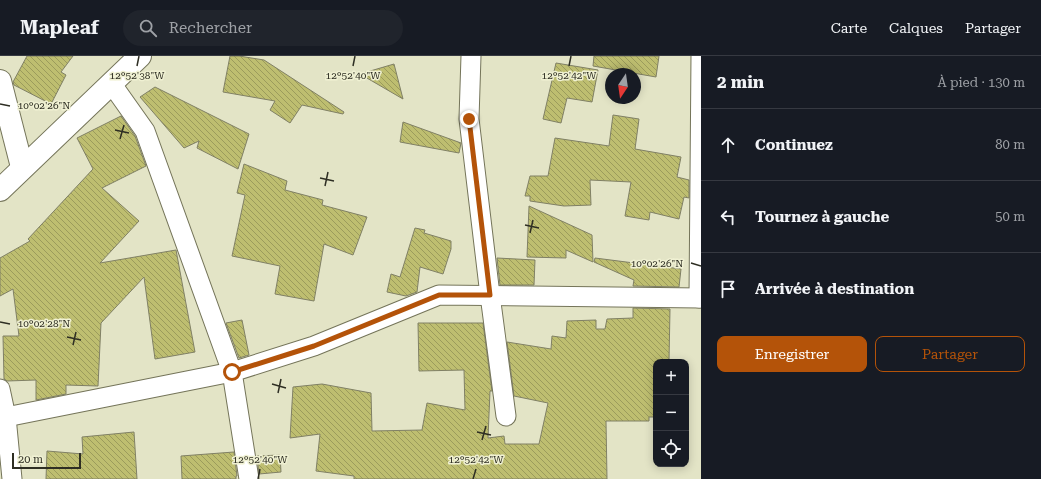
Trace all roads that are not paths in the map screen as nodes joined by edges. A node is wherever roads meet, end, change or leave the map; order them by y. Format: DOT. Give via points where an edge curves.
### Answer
graph roads {
  1 [pos="140,56"];
  2 [pos="471,56"];
  3 [pos="701,56"];
  4 [pos="0,81"];
  5 [pos="111,83"];
  6 [pos="22,167"];
  7 [pos="0,190"];
  8 [pos="490,295"];
  9 [pos="700,298"];
  10 [pos="232,372"];
  11 [pos="0,389"];
  12 [pos="506,416"];
  13 [pos="6,417"];
  14 [pos="12,479"];
  15 [pos="249,479"];
  1 -- 5 [label="main road"];
  2 -- 8 [label="street" via="469,119"];
  3 -- 9 [label="street"];
  4 -- 6 [label="main road"];
  5 -- 6 [label="main road"];
  5 -- 10 [label="street" via="145,131"];
  6 -- 7 [label="main road"];
  8 -- 9 [label="street"];
  8 -- 10 [label="street" via="439,295 314,346"];
  8 -- 12 [label="street"];
  10 -- 13 [label="street"];
  10 -- 15 [label="street"];
  11 -- 13 [label="street"];
  13 -- 14 [label="street"];
}
